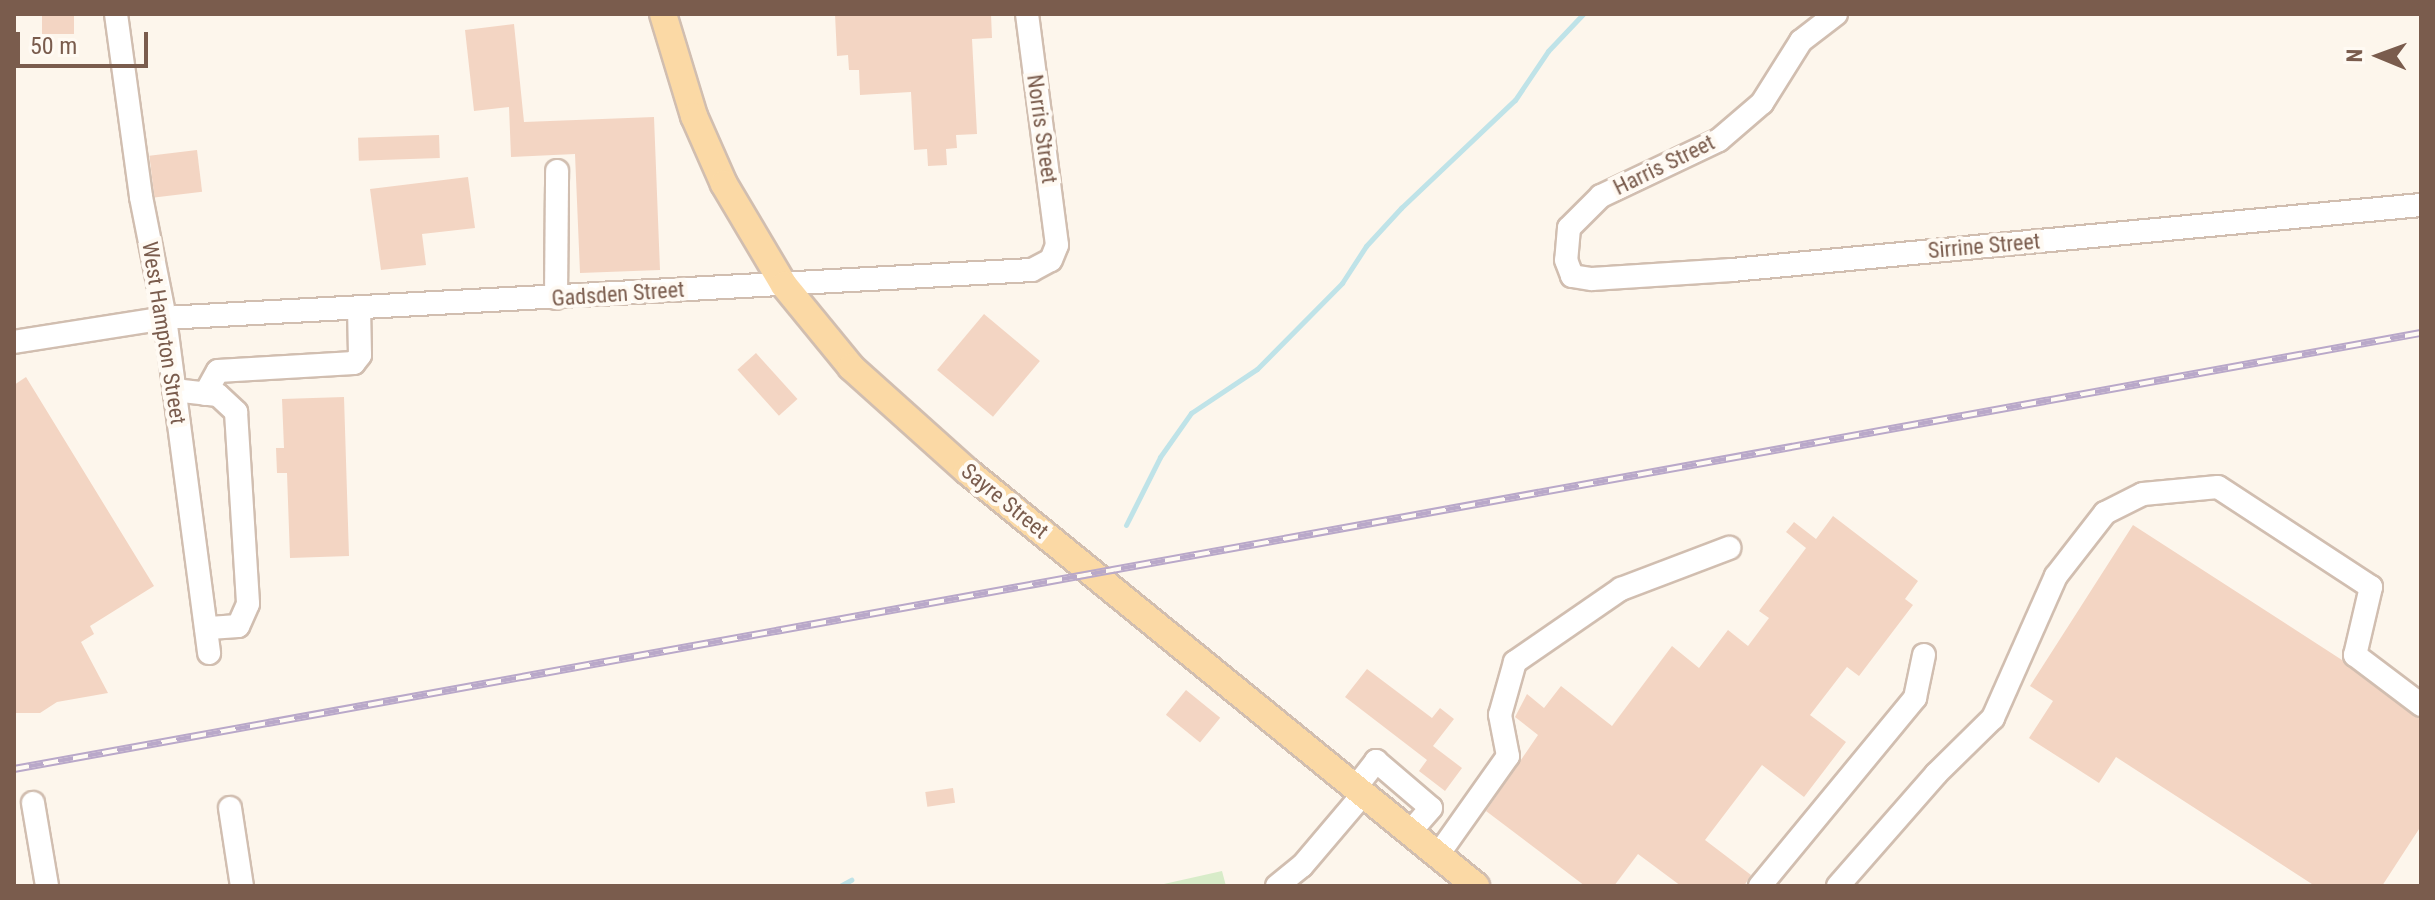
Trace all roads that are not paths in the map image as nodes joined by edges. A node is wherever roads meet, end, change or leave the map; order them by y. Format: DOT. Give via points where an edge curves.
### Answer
graph roads {
  1 [pos="116,14"];
  2 [pos="663,14"];
  3 [pos="1027,14"];
  4 [pos="1836,14"];
  5 [pos="557,171"];
  6 [pos="2421,205"];
  7 [pos="1057,245"];
  8 [pos="1567,251"];
  9 [pos="784,285"];
  10 [pos="556,298"];
  11 [pos="359,308"];
  12 [pos="165,318"];
  13 [pos="14,342"];
  14 [pos="174,390"];
  15 [pos="205,394"];
  16 [pos="1729,548"];
  17 [pos="206,628"];
  18 [pos="209,653"];
  19 [pos="1924,655"];
  20 [pos="2421,705"];
  21 [pos="1360,790"];
  22 [pos="33,803"];
  23 [pos="230,808"];
  24 [pos="1438,855"];
  25 [pos="47,886"];
  26 [pos="242,886"];
  27 [pos="1277,886"];
  28 [pos="1476,886"];
  29 [pos="1760,886"];
  30 [pos="1838,886"];
  1 -- 12 [label="street, West Hampton Street" via="141,197"];
  2 -- 9 [label="main road, Sayre Street" via="694,116 750,232"];
  3 -- 7 [label="street, Norris Street"];
  4 -- 8 [label="street, Harris Street" via="1801,41 1762,103 1719,140 1601,196 1569,228"];
  5 -- 10 [label="street"];
  6 -- 8 [label="street, Sirrine Street" via="1592,279 1572,276"];
  7 -- 9 [label="street, Gadsden Street" via="1051,260 1032,270"];
  9 -- 10 [label="street, Gadsden Street"];
  9 -- 21 [label="main road, Sayre Street" via="851,367 967,471"];
  10 -- 11 [label="street, Gadsden Street"];
  11 -- 12 [label="street, Gadsden Street"];
  11 -- 15 [label="street" via="360,355 354,363 218,371"];
  12 -- 13 [label="street, Gadsden Street"];
  12 -- 14 [label="street, West Hampton Street"];
  14 -- 15 [label="street"];
  14 -- 17 [label="street, West Hampton Street"];
  15 -- 17 [label="street" via="229,401 236,412 248,604 238,626"];
  16 -- 24 [label="street" via="1621,589 1515,662 1500,715 1508,756"];
  17 -- 18 [label="street, West Hampton Street"];
  19 -- 29 [label="street" via="1915,698"];
  20 -- 30 [label="street" via="2355,655 2371,587 2218,487 2143,494 2105,513 2056,576 1993,718"];
  21 -- 24 [label="main road, Sayre Street"];
  21 -- 27 [label="street" via="1302,866"];
  22 -- 25 [label="street"];
  23 -- 26 [label="street"];
  24 -- 28 [label="main road, Sayre Street"];
}
